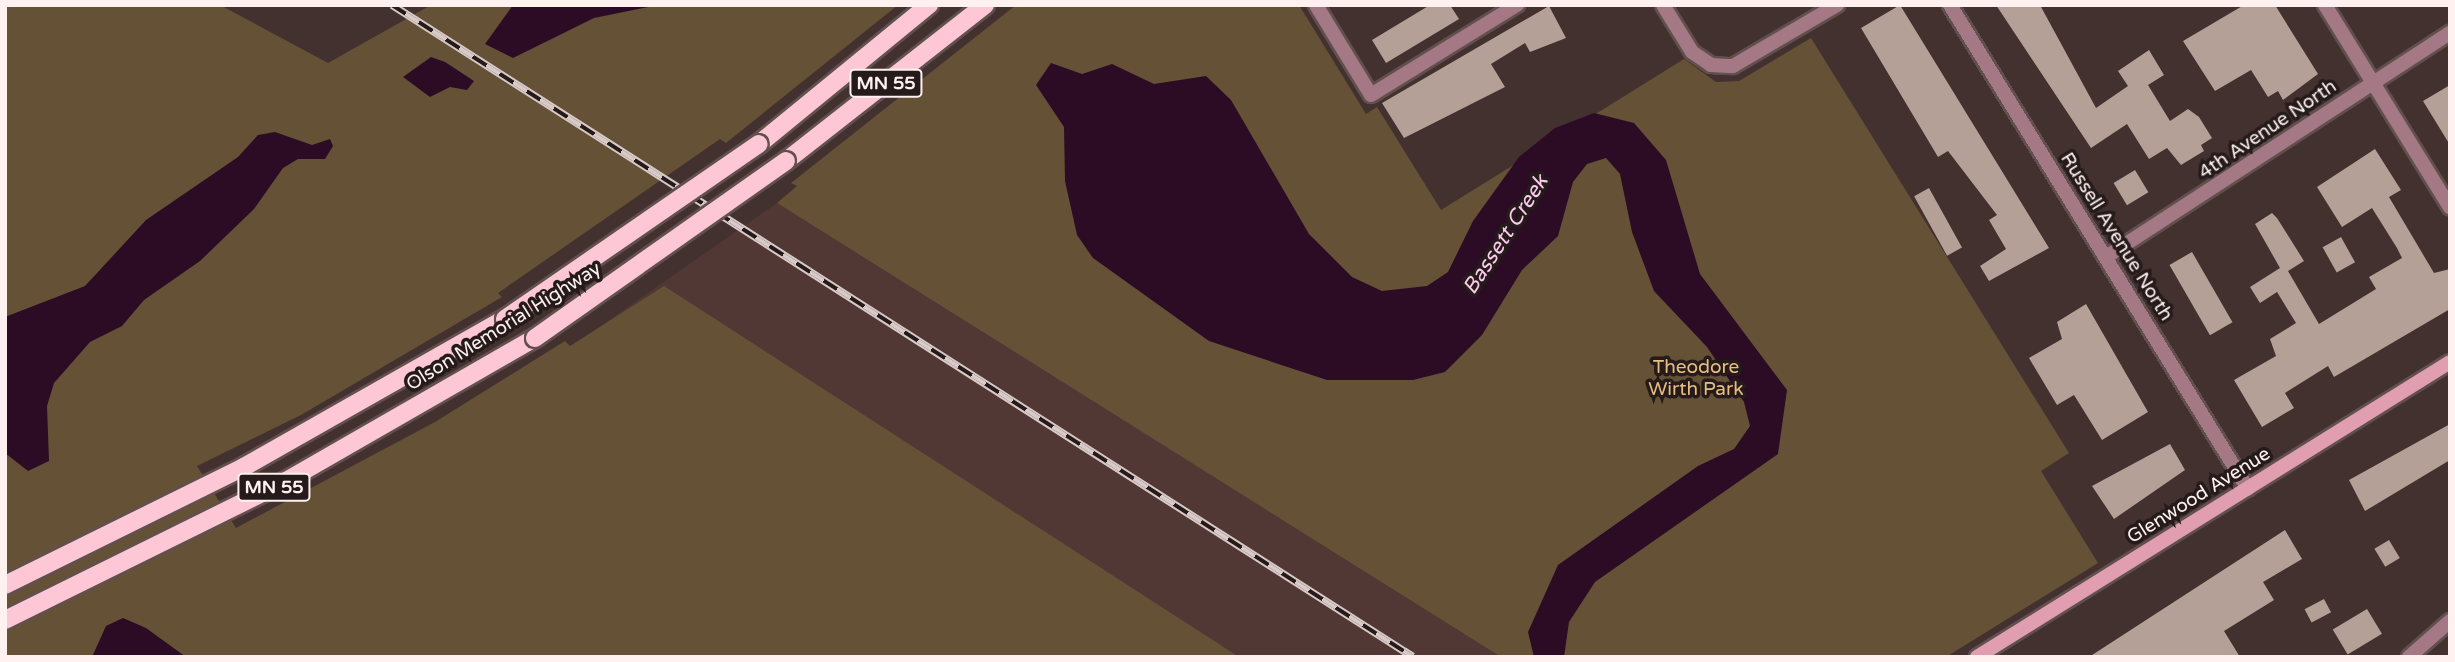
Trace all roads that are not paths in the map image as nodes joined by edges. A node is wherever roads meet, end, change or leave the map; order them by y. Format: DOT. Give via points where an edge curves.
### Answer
graph roads {
  1 [pos="929,5"];
  2 [pos="985,5"];
  3 [pos="1316,5"];
  4 [pos="1517,5"];
  5 [pos="1663,5"];
  6 [pos="1837,5"];
  7 [pos="1950,5"];
  8 [pos="2325,5"];
  9 [pos="2450,33"];
  10 [pos="2372,82"];
  11 [pos="2450,207"];
  12 [pos="2106,257"];
  13 [pos="2447,365"];
  14 [pos="2248,489"];
  15 [pos="5,585"];
  16 [pos="5,620"];
  17 [pos="2450,621"];
  18 [pos="1977,657"];
  19 [pos="2409,657"];
  1 -- 15 [label="main road, Olson Memorial Highway / MN 55, bridge" via="759,144 505,319 244,467"];
  2 -- 16 [label="main road, Olson Memorial Highway / MN 55, bridge" via="786,161 534,338 286,481"];
  3 -- 4 [label="street" via="1371,95"];
  5 -- 6 [label="street" via="1692,52 1711,65 1733,65 1762,52"];
  7 -- 12 [label="street, Russell Avenue North"];
  8 -- 10 [label="street"];
  9 -- 10 [label="street, 4th Avenue North"];
  10 -- 11 [label="street"];
  10 -- 12 [label="street, 4th Avenue North"];
  12 -- 14 [label="street, Russell Avenue North"];
  13 -- 14 [label="street, Glenwood Avenue"];
  14 -- 18 [label="street, Glenwood Avenue"];
  17 -- 19 [label="street"];
}
